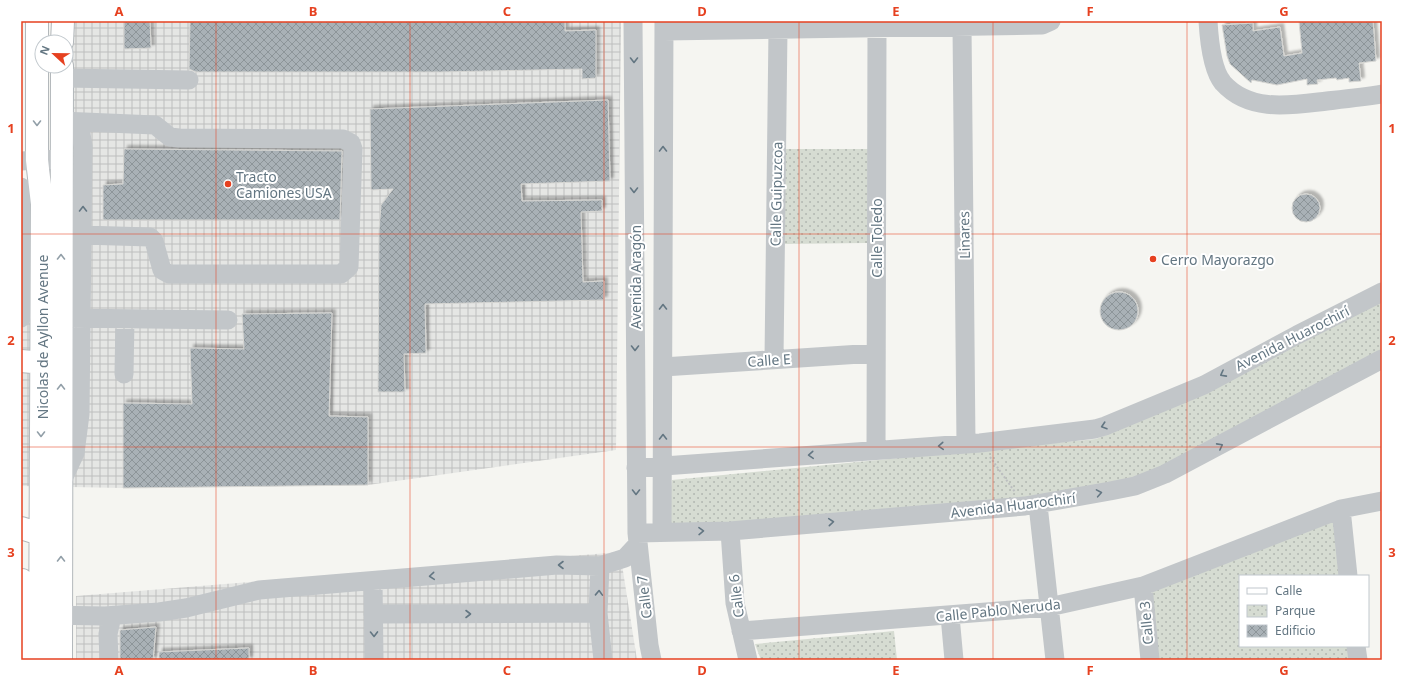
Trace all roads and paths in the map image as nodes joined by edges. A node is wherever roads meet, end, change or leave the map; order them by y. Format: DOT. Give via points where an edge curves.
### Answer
graph roads {
  1 [pos="37,21"];
  2 [pos="63,21"];
  3 [pos="633,21"];
  4 [pos="1051,21"];
  5 [pos="1208,21"];
  6 [pos="1025,23"];
  7 [pos="664,26"];
  8 [pos="877,26"];
  9 [pos="962,26"];
  10 [pos="778,29"];
  11 [pos="62,34"];
  12 [pos="74,73"];
  13 [pos="62,74"];
  14 [pos="189,80"];
  15 [pos="1382,94"];
  16 [pos="70,121"];
  17 [pos="61,159"];
  18 [pos="29,160"];
  19 [pos="21,187"];
  20 [pos="82,236"];
  21 [pos="1382,292"];
  22 [pos="21,318"];
  23 [pos="71,318"];
  24 [pos="125,319"];
  25 [pos="228,320"];
  26 [pos="876,352"];
  27 [pos="774,359"];
  28 [pos="1382,359"];
  29 [pos="41,363"];
  30 [pos="663,367"];
  31 [pos="124,374"];
  32 [pos="973,443"];
  33 [pos="876,450"];
  34 [pos="662,466"];
  35 [pos="636,468"];
  36 [pos="61,482"];
  37 [pos="1382,502"];
  38 [pos="1031,506"];
  39 [pos="1341,509"];
  40 [pos="730,531"];
  41 [pos="41,532"];
  42 [pos="662,532"];
  43 [pos="637,539"];
  44 [pos="600,566"];
  45 [pos="1348,575"];
  46 [pos="33,577"];
  47 [pos="373,581"];
  48 [pos="1143,586"];
  49 [pos="1049,607"];
  50 [pos="598,613"];
  51 [pos="373,614"];
  52 [pos="51,615"];
  53 [pos="112,616"];
  54 [pos="950,616"];
  55 [pos="741,631"];
  56 [pos="1356,647"];
  57 [pos="599,659"];
  58 [pos="21,660"];
  59 [pos="40,660"];
  60 [pos="61,660"];
  61 [pos="108,660"];
  62 [pos="374,660"];
  63 [pos="652,660"];
  64 [pos="748,660"];
  65 [pos="954,660"];
  66 [pos="1055,660"];
  67 [pos="1150,660"];
  68 [pos="1358,660"];
  1 -- 18 [label="main road, Nicolas de Ayllon Avenue, one-way"];
  2 -- 11 [label="main road"];
  3 -- 35 [label="street, Avenida Aragón, one-way"];
  4 -- 6 [label="street" via="1042,25"];
  5 -- 15 [label="street" via="1210,52 1222,82 1243,99 1269,105 1291,106"];
  6 -- 9 [label="street"];
  7 -- 10 [label="street"];
  30 -- 7 [label="street, Avenida Aragón, one-way"];
  8 -- 9 [label="street"];
  8 -- 10 [label="street"];
  8 -- 26 [label="street, Calle Toledo"];
  9 -- 32 [label="street, Linares"];
  10 -- 27 [label="street, Calle Guipuzcoa"];
  12 -- 14 [label="street"];
  13 -- 16 [label="main road, Nicolas de Ayllon Avenue"];
  16 -- 17 [label="main road, Nicolas de Ayllon Avenue"];
  20 -- 16 [label="street, Nicolas de Ayllon Avenue, one-way" via="83,146"];
  16 -- 20 [label="street" via="155,126 170,137 179,138 343,139 351,143 353,149 349,267 341,274 169,274 162,270 154,241 150,237"];
  17 -- 18 [label="street"];
  23 -- 17 [label="main road, Nicolas de Ayllon Avenue, one-way"];
  18 -- 19 [label="street"];
  18 -- 29 [label="main road, Nicolas de Ayllon Avenue" via="42,204"];
  19 -- 22 [label="street"];
  20 -- 23 [label="street, Nicolas de Ayllon Avenue"];
  21 -- 32 [label="street, Avenida Huarochirí, one-way" via="1204,385 1105,426"];
  23 -- 24 [label="street"];
  23 -- 29 [label="main road, Nicolas de Ayllon Avenue"];
  23 -- 36 [label="street, Nicolas de Ayllon Avenue" via="80,414 75,453"];
  24 -- 25 [label="street"];
  24 -- 31 [label="street"];
  26 -- 27 [label="street, Calle E"];
  26 -- 33 [label="street, Calle Toledo"];
  27 -- 30 [label="street, Calle E"];
  38 -- 28 [label="street, Avenida Huarochirí, one-way" via="1134,486 1165,474"];
  36 -- 29 [label="main road, Nicolas de Ayllon Avenue, one-way"];
  29 -- 41 [label="main road, Nicolas de Ayllon Avenue, one-way"];
  34 -- 30 [label="street, Avenida Aragón, one-way"];
  32 -- 33 [label="street, Avenida Huarochirí, one-way"];
  32 -- 38 [label="path"];
  33 -- 34 [label="street, Avenida Huarochirí, one-way"];
  34 -- 35 [label="street, Avenida Huarochirí"];
  34 -- 42 [label="street, Avenida Aragón"];
  35 -- 43 [label="street, Avenida Aragón, one-way"];
  36 -- 41 [label="main road, Nicolas de Ayllon Avenue"];
  37 -- 39 [label="street, Calle Pablo Neruda"];
  40 -- 38 [label="street, Avenida Huarochirí, one-way"];
  38 -- 49 [label="street"];
  39 -- 45 [label="street"];
  39 -- 48 [label="street, Calle Pablo Neruda"];
  42 -- 40 [label="street, Avenida Huarochirí, one-way"];
  40 -- 55 [label="street, Calle 6" via="735,604"];
  41 -- 46 [label="main road, Nicolas de Ayllon Avenue"];
  42 -- 43 [label="street, Avenida Huarochirí"];
  43 -- 44 [label="street" via="625,558"];
  43 -- 63 [label="street, Calle 7"];
  44 -- 47 [label="street, one-way" via="557,565"];
  50 -- 44 [label="street, one-way"];
  46 -- 52 [label="main road, Nicolas de Ayllon Avenue"];
  46 -- 58 [label="main road"];
  47 -- 51 [label="street"];
  47 -- 53 [label="street" via="259,590 186,608"];
  48 -- 49 [label="street, Calle Pablo Neruda"];
  48 -- 67 [label="street, Calle 3"];
  49 -- 54 [label="street, Calle Pablo Neruda"];
  49 -- 66 [label="street"];
  51 -- 50 [label="street, one-way"];
  50 -- 57 [label="street"];
  51 -- 62 [label="street, one-way"];
  52 -- 53 [label="street"];
  52 -- 59 [label="main road, Nicolas de Ayllon Avenue"];
  52 -- 60 [label="main road, Nicolas de Ayllon Avenue"];
  53 -- 61 [label="street" via="108,634"];
  54 -- 55 [label="street, Calle Pablo Neruda"];
  54 -- 65 [label="street"];
  55 -- 64 [label="street, Calle 6"];
  56 -- 68 [label="street"];
}
